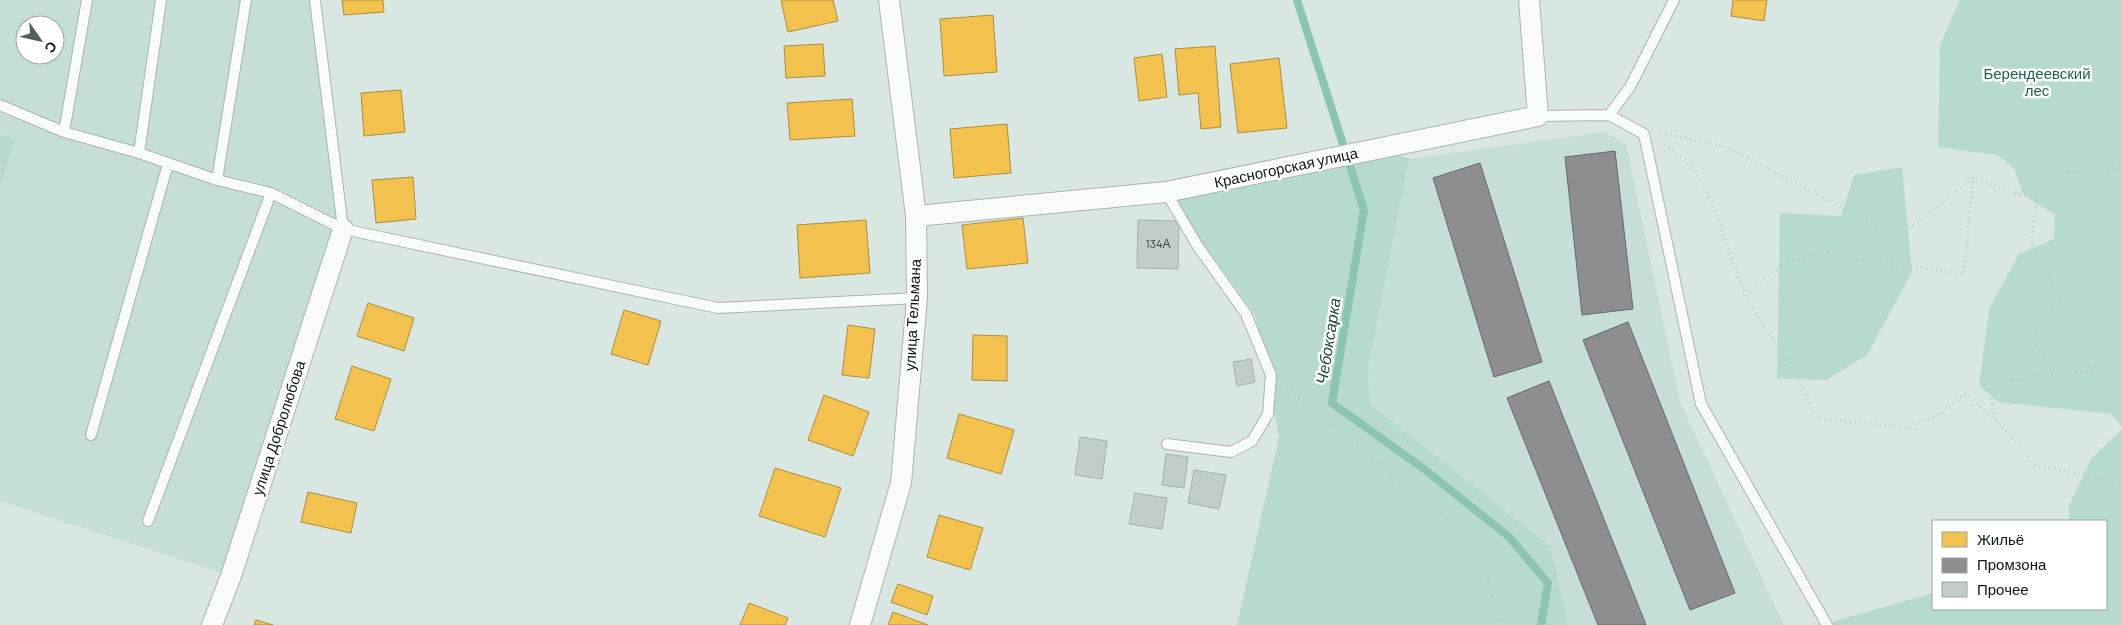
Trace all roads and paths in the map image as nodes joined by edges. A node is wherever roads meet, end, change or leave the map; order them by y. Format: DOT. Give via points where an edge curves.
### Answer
graph roads {
  1 [pos="87,0"];
  2 [pos="161,0"];
  3 [pos="246,0"];
  4 [pos="315,0"];
  5 [pos="889,0"];
  6 [pos="1529,0"];
  7 [pos="1674,0"];
  8 [pos="0,105"];
  9 [pos="1609,115"];
  10 [pos="1538,116"];
  11 [pos="64,132"];
  12 [pos="1644,134"];
  13 [pos="138,153"];
  14 [pos="168,164"];
  15 [pos="2122,167"];
  16 [pos="1974,177"];
  17 [pos="216,180"];
  18 [pos="1166,192"];
  19 [pos="271,193"];
  20 [pos="2014,194"];
  21 [pos="916,216"];
  22 [pos="343,229"];
  23 [pos="1746,296"];
  24 [pos="917,298"];
  25 [pos="2122,350"];
  26 [pos="2053,374"];
  27 [pos="1271,375"];
  28 [pos="1997,421"];
  29 [pos="91,435"];
  30 [pos="1167,444"];
  31 [pos="2122,482"];
  32 [pos="148,522"];
  33 [pos="212,625"];
  34 [pos="860,625"];
  35 [pos="1500,625"];
  36 [pos="1827,625"];
  1 -- 11 [label="lane"];
  2 -- 13 [label="lane"];
  3 -- 17 [label="lane"];
  4 -- 22 [label="lane"];
  5 -- 21 [label="street, улица Тельмана"];
  6 -- 10 [label="street"];
  7 -- 9 [label="lane" via="1630,87"];
  8 -- 11 [label="lane"];
  9 -- 10 [label="lane"];
  9 -- 12 [label="lane"];
  10 -- 18 [label="street, Красногорская улица"];
  11 -- 13 [label="lane"];
  12 -- 16 [label="path" via="1656,131 1726,147 1899,237"];
  12 -- 23 [label="path" via="1673,150 1694,170 1707,194"];
  12 -- 36 [label="lane" via="1701,404"];
  13 -- 14 [label="lane"];
  14 -- 17 [label="lane"];
  14 -- 29 [label="lane"];
  15 -- 20 [label="path" via="2065,172"];
  16 -- 20 [label="path"];
  16 -- 23 [label="path" via="1964,274 1828,253 1788,261"];
  17 -- 19 [label="lane"];
  18 -- 21 [label="street, Красногорская улица"];
  18 -- 27 [label="lane" via="1197,245 1246,314"];
  19 -- 22 [label="lane"];
  19 -- 32 [label="lane"];
  20 -- 26 [label="path" via="2038,199 2031,243 2060,300 2044,310 2032,337"];
  21 -- 24 [label="street, улица Тельмана"];
  22 -- 24 [label="lane" via="718,308"];
  22 -- 33 [label="street, улица Добролюбова" via="231,576"];
  23 -- 28 [label="path" via="1818,418 1906,428 1939,414 1965,394"];
  24 -- 34 [label="street, улица Тельмана" via="901,483"];
  25 -- 26 [label="path" via="2090,372"];
  26 -- 28 [label="path" via="1996,382 1991,398"];
  27 -- 30 [label="lane" via="1268,414 1252,441 1231,452"];
  27 -- 35 [label="path" via="1479,546"];
  28 -- 31 [label="path" via="2036,466"];
}
